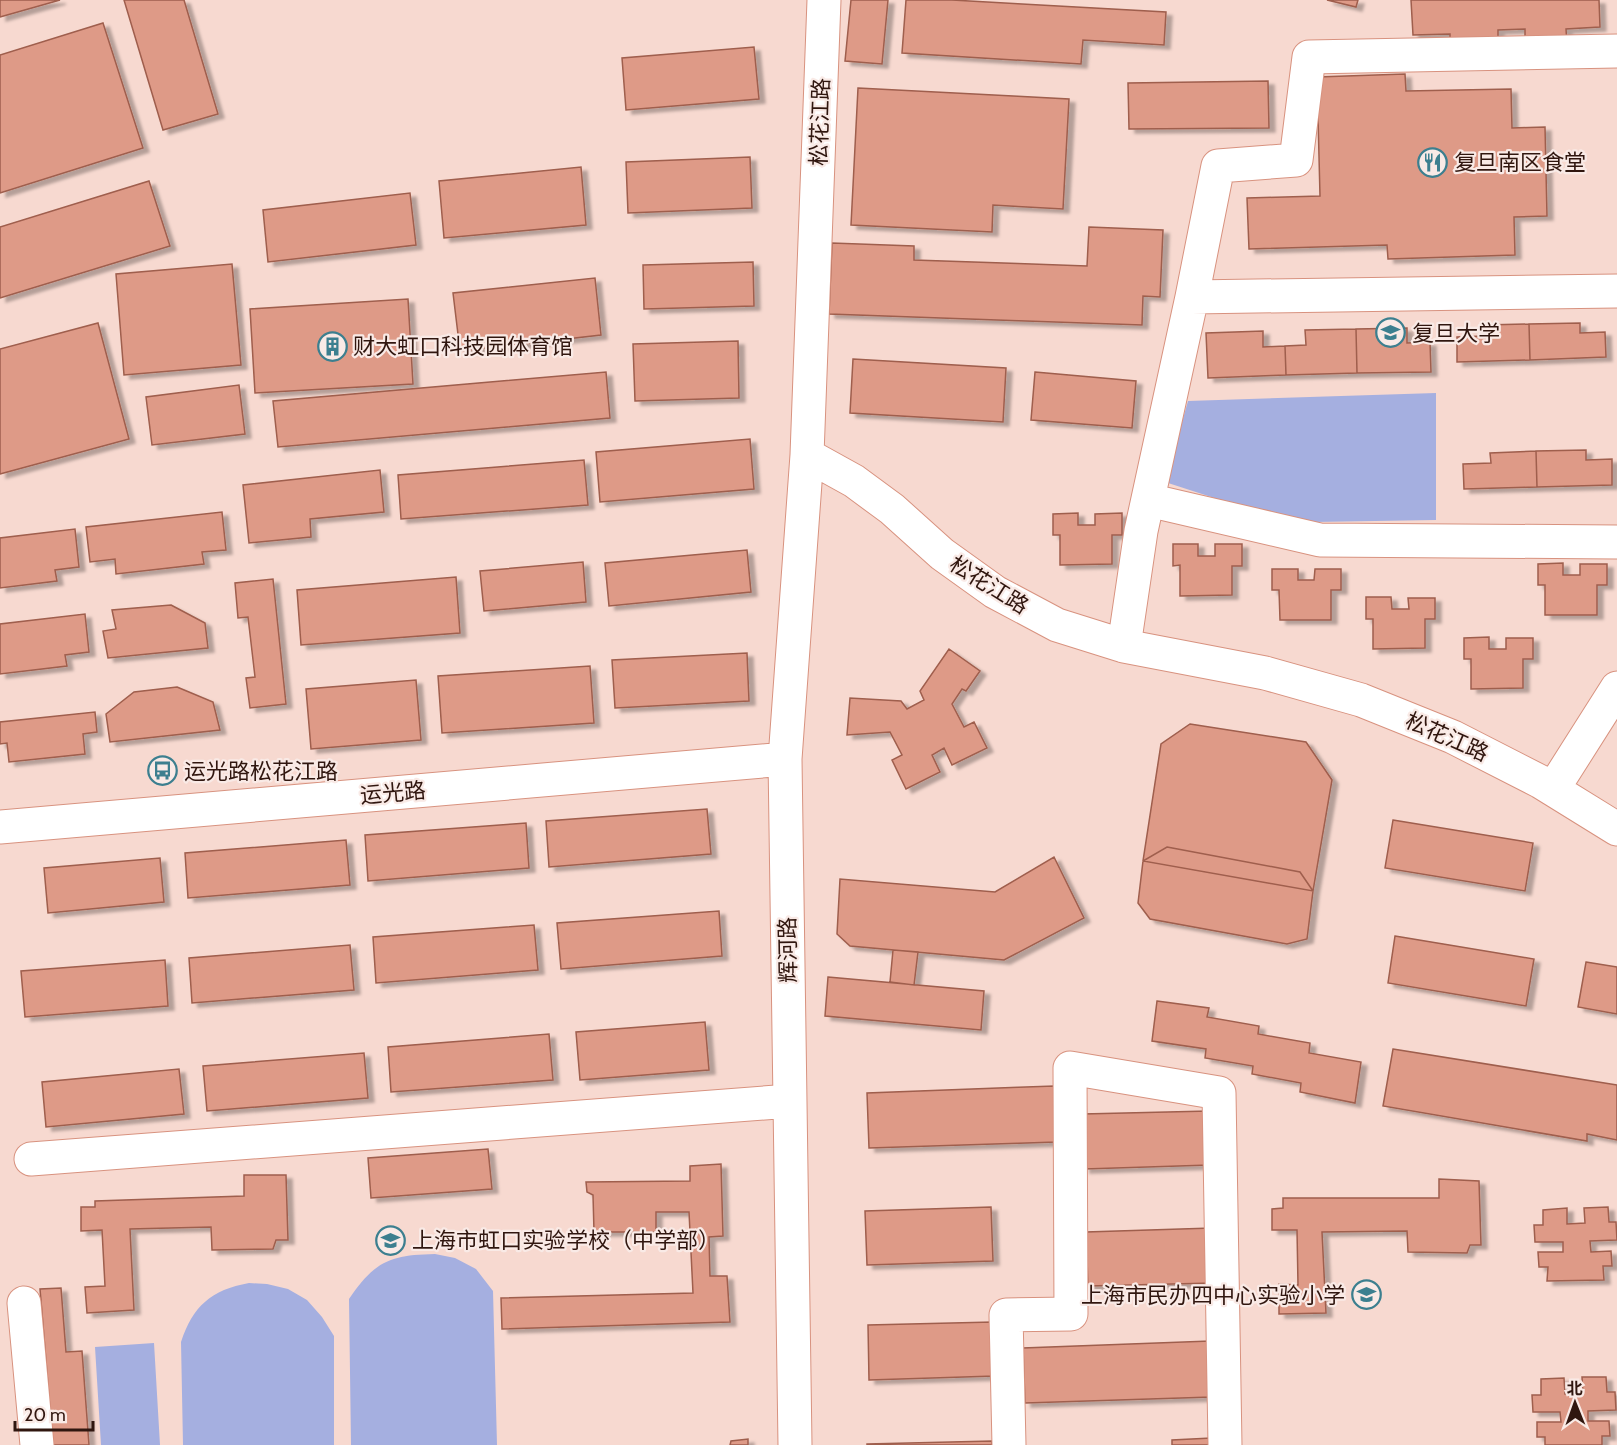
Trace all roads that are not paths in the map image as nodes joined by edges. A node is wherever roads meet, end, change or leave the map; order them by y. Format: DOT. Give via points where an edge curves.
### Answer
graph roads {
  1 [pos="824,0"];
  2 [pos="1617,51"];
  3 [pos="1617,291"];
  4 [pos="1192,297"];
  5 [pos="807,455"];
  6 [pos="1148,500"];
  7 [pos="1617,542"];
  8 [pos="1124,646"];
  9 [pos="1617,688"];
  10 [pos="785,759"];
  11 [pos="1553,789"];
  12 [pos="0,827"];
  13 [pos="1617,829"];
  14 [pos="790,1101"];
  15 [pos="31,1159"];
  16 [pos="24,1303"];
  17 [pos="37,1445"];
  18 [pos="795,1445"];
  19 [pos="1009,1445"];
  20 [pos="1225,1445"];
  1 -- 5 [label="street, 松花江路"];
  2 -- 4 [label="street" via="1309,57 1296,160 1218,166"];
  3 -- 4 [label="street"];
  4 -- 6 [label="street"];
  5 -- 8 [label="street, 松花江路" via="854,481 995,592 1057,625"];
  5 -- 10 [label="street, 辉河路"];
  6 -- 7 [label="street" via="1320,540"];
  6 -- 8 [label="street"];
  8 -- 11 [label="street, 松花江路" via="1265,674 1361,700 1453,737"];
  9 -- 11 [label="street"];
  10 -- 12 [label="street, 运光路"];
  10 -- 14 [label="street, 辉河路"];
  11 -- 13 [label="street, 松花江路"];
  14 -- 15 [label="street"];
  14 -- 18 [label="street, 辉河路"];
  16 -- 17 [label="street"];
  19 -- 20 [label="street" via="1006,1315 1071,1314 1070,1068 1219,1093"];
}
